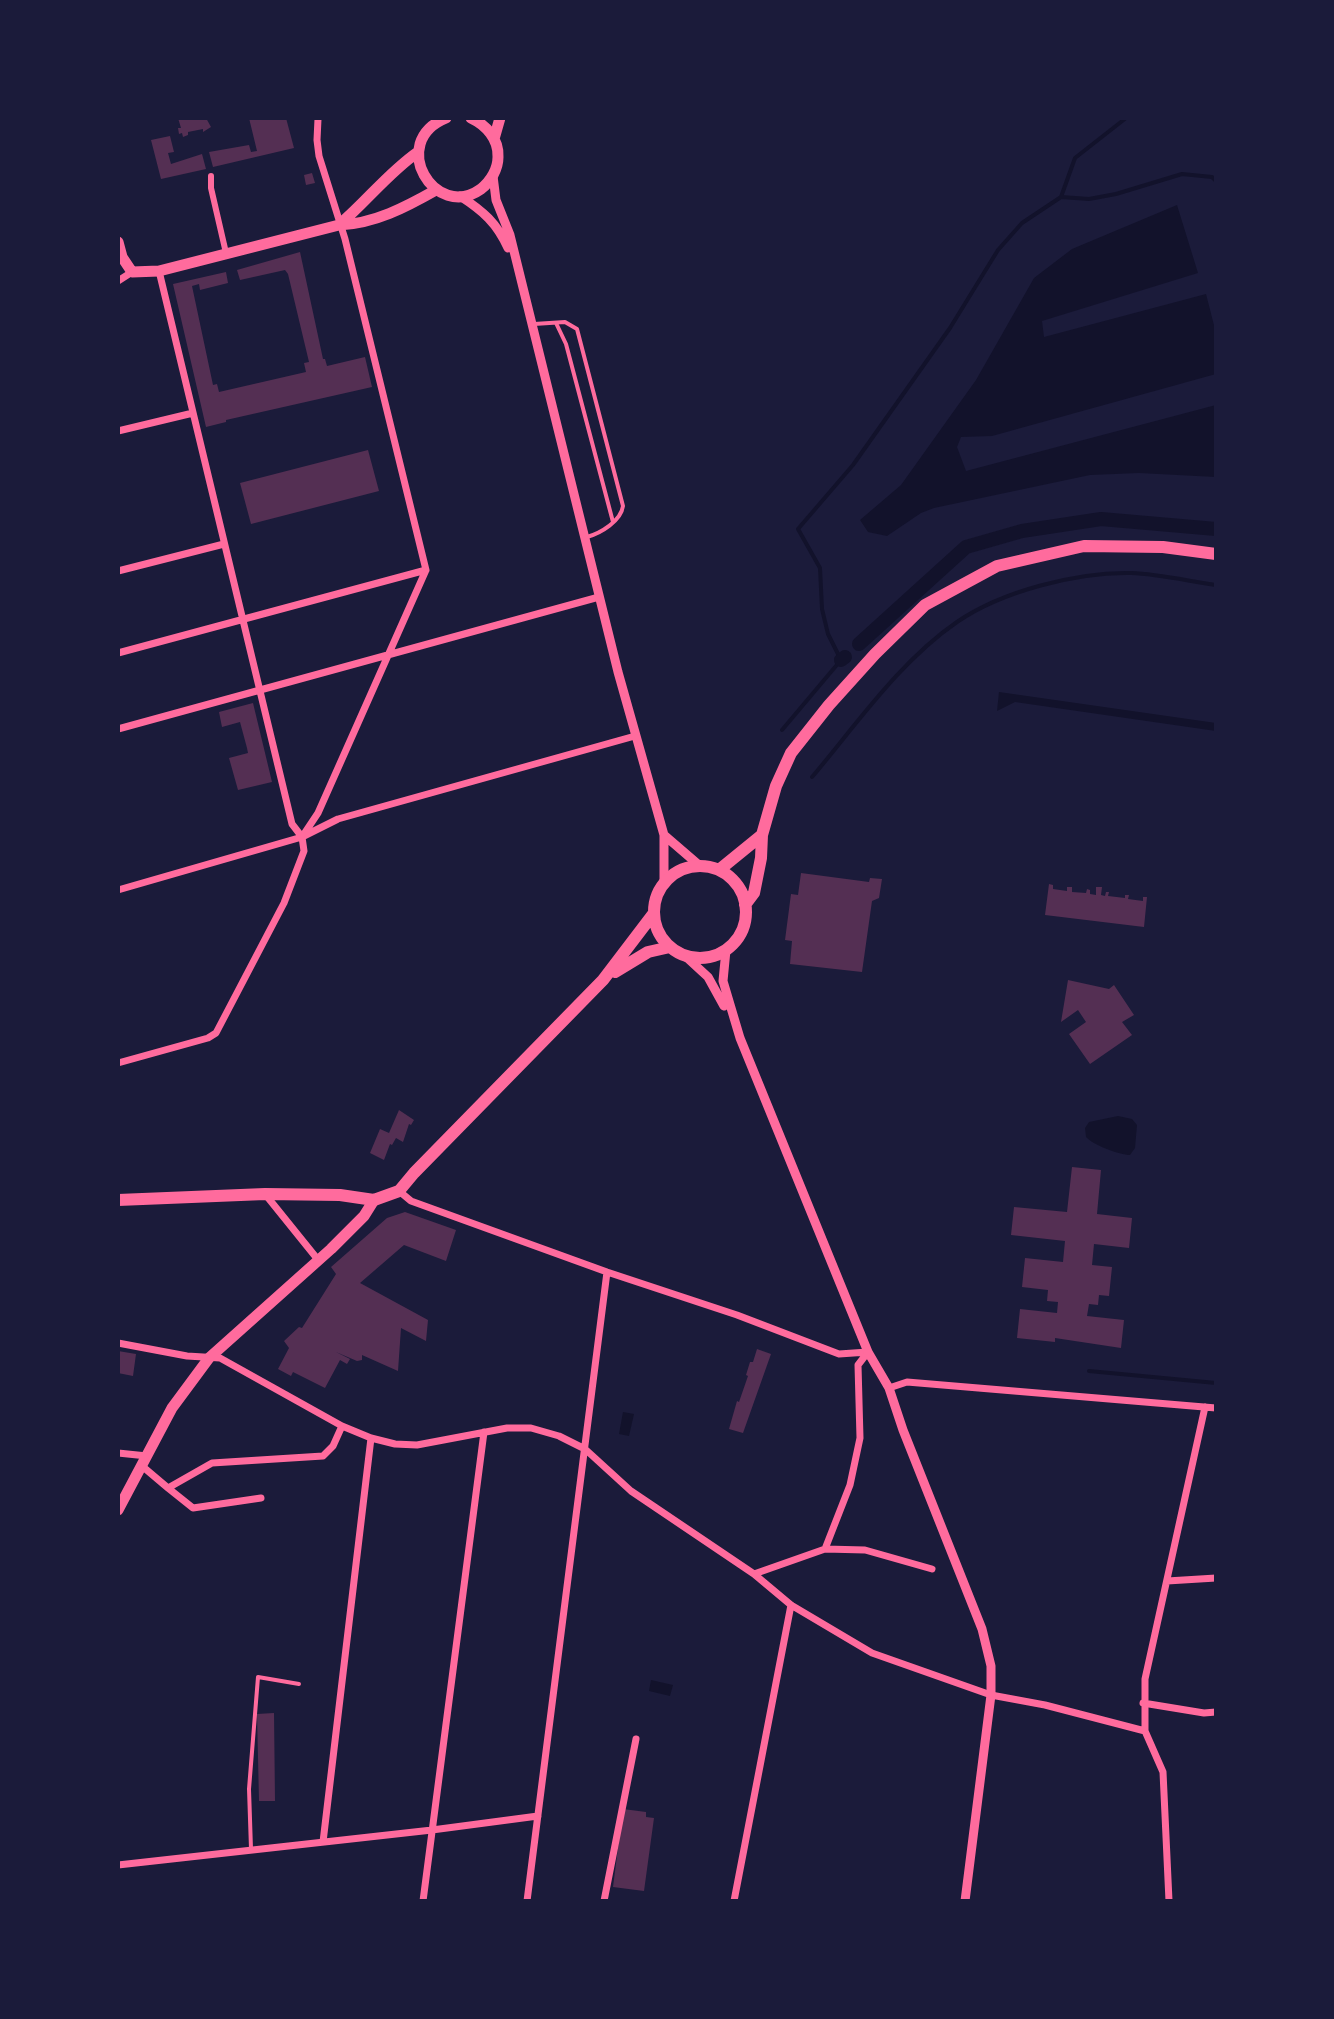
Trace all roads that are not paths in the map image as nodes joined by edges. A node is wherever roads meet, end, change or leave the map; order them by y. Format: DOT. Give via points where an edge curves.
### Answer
graph roads {
  1 [pos="446,118"];
  2 [pos="471,118"];
  3 [pos="500,118"];
  4 [pos="318,119"];
  5 [pos="494,139"];
  6 [pos="418,152"];
  7 [pos="211,176"];
  8 [pos="493,176"];
  9 [pos="436,190"];
  10 [pos="460,196"];
  11 [pos="339,225"];
  12 [pos="118,242"];
  13 [pos="226,253"];
  14 [pos="515,263"];
  15 [pos="159,271"];
  16 [pos="132,272"];
  17 [pos="118,281"];
  18 [pos="556,323"];
  19 [pos="530,324"];
  20 [pos="193,413"];
  21 [pos="118,431"];
  22 [pos="613,522"];
  23 [pos="584,537"];
  24 [pos="224,544"];
  25 [pos="1216,554"];
  26 [pos="426,570"];
  27 [pos="118,571"];
  28 [pos="599,597"];
  29 [pos="243,621"];
  30 [pos="118,653"];
  31 [pos="391,654"];
  32 [pos="260,689"];
  33 [pos="118,729"];
  34 [pos="635,736"];
  35 [pos="664,835"];
  36 [pos="762,835"];
  37 [pos="302,837"];
  38 [pos="700,866"];
  39 [pos="719,870"];
  40 [pos="664,883"];
  41 [pos="118,890"];
  42 [pos="745,905"];
  43 [pos="654,913"];
  44 [pos="670,947"];
  45 [pos="726,950"];
  46 [pos="683,954"];
  47 [pos="603,980"];
  48 [pos="740,1038"];
  49 [pos="118,1063"];
  50 [pos="399,1191"];
  51 [pos="265,1194"];
  52 [pos="118,1200"];
  53 [pos="374,1200"];
  54 [pos="319,1261"];
  55 [pos="607,1272"];
  56 [pos="118,1343"];
  57 [pos="868,1352"];
  58 [pos="209,1358"];
  59 [pos="889,1388"];
  60 [pos="1205,1407"];
  61 [pos="1216,1408"];
  62 [pos="342,1426"];
  63 [pos="484,1432"];
  64 [pos="371,1438"];
  65 [pos="585,1449"];
  66 [pos="118,1453"];
  67 [pos="144,1461"];
  68 [pos="168,1488"];
  69 [pos="261,1498"];
  70 [pos="118,1510"];
  71 [pos="825,1549"];
  72 [pos="932,1569"];
  73 [pos="754,1574"];
  74 [pos="1216,1578"];
  75 [pos="1167,1581"];
  76 [pos="791,1605"];
  77 [pos="299,1684"];
  78 [pos="991,1695"];
  79 [pos="1143,1703"];
  80 [pos="1216,1712"];
  81 [pos="1145,1731"];
  82 [pos="636,1739"];
  83 [pos="538,1816"];
  84 [pos="432,1830"];
  85 [pos="323,1842"];
  86 [pos="251,1849"];
  87 [pos="118,1865"];
  88 [pos="423,1901"];
  89 [pos="527,1901"];
  90 [pos="604,1901"];
  91 [pos="734,1901"];
  92 [pos="965,1901"];
  93 [pos="1169,1901"];
  1 -- 6 [label="main road" via="425,133"];
  2 -- 5 [label="main road"];
  3 -- 5 [label="main road"];
  4 -- 11 [label="street" via="319,156"];
  5 -- 8 [label="main road" via="498,157"];
  6 -- 9 [label="main road" via="424,177"];
  6 -- 11 [label="main road"];
  7 -- 13 [label="street"];
  8 -- 10 [label="main road" via="476,192"];
  8 -- 14 [label="street"];
  9 -- 10 [label="main road"];
  9 -- 11 [label="main road" via="378,218"];
  10 -- 14 [label="street" via="497,225"];
  11 -- 13 [label="main road"];
  11 -- 26 [label="street"];
  12 -- 16 [label="main road"];
  13 -- 15 [label="main road"];
  14 -- 19 [label="street"];
  15 -- 16 [label="main road"];
  15 -- 20 [label="street"];
  16 -- 17 [label="street"];
  18 -- 19 [label="lane"];
  18 -- 22 [label="lane"];
  18 -- 22 [label="lane" via="570,323 580,334 623,506"];
  19 -- 23 [label="street"];
  20 -- 21 [label="street"];
  20 -- 24 [label="street"];
  22 -- 23 [label="lane"];
  23 -- 28 [label="street"];
  24 -- 27 [label="street"];
  24 -- 29 [label="street"];
  25 -- 36 [label="main road" via="1084,546 997,566 925,605 838,695 791,753"];
  26 -- 29 [label="street"];
  26 -- 31 [label="street"];
  28 -- 31 [label="street"];
  28 -- 34 [label="street"];
  29 -- 30 [label="street"];
  29 -- 32 [label="street"];
  31 -- 32 [label="street"];
  31 -- 37 [label="street"];
  32 -- 33 [label="street"];
  32 -- 37 [label="street" via="292,824"];
  34 -- 35 [label="street"];
  34 -- 37 [label="street" via="338,819"];
  35 -- 38 [label="street"];
  35 -- 40 [label="street"];
  36 -- 39 [label="main road"];
  36 -- 42 [label="main road" via="754,893"];
  37 -- 41 [label="street"];
  37 -- 49 [label="street" via="304,851 284,903 216,1033"];
  38 -- 39 [label="main road"];
  38 -- 40 [label="main road" via="686,868"];
  39 -- 42 [label="main road" via="740,891"];
  40 -- 43 [label="main road"];
  42 -- 45 [label="main road" via="742,928"];
  43 -- 44 [label="main road"];
  43 -- 47 [label="main road"];
  44 -- 46 [label="main road"];
  44 -- 47 [label="main road" via="634,958"];
  45 -- 46 [label="main road" via="700,958"];
  45 -- 48 [label="street" via="722,972"];
  46 -- 48 [label="street" via="708,977"];
  47 -- 50 [label="main road"];
  48 -- 57 [label="street"];
  50 -- 53 [label="main road"];
  50 -- 55 [label="street" via="411,1201"];
  51 -- 52 [label="main road"];
  51 -- 53 [label="main road"];
  51 -- 54 [label="street"];
  53 -- 54 [label="main road"];
  54 -- 58 [label="main road"];
  55 -- 57 [label="street" via="839,1354"];
  55 -- 65 [label="street"];
  56 -- 58 [label="street"];
  57 -- 59 [label="street"];
  57 -- 71 [label="street" via="858,1365 860,1438 850,1485"];
  58 -- 62 [label="street" via="220,1358"];
  58 -- 67 [label="main road" via="172,1408"];
  59 -- 60 [label="street" via="907,1382"];
  59 -- 78 [label="street" via="982,1629"];
  60 -- 61 [label="street"];
  60 -- 75 [label="street"];
  62 -- 64 [label="street"];
  62 -- 68 [label="street" via="323,1456 212,1463"];
  63 -- 64 [label="street" via="417,1445"];
  63 -- 65 [label="street" via="531,1428"];
  63 -- 84 [label="street"];
  64 -- 85 [label="street"];
  65 -- 73 [label="street" via="631,1491"];
  65 -- 83 [label="street"];
  66 -- 67 [label="street"];
  67 -- 68 [label="street"];
  67 -- 70 [label="main road"];
  68 -- 69 [label="street" via="193,1508"];
  71 -- 72 [label="street" via="865,1550"];
  71 -- 73 [label="street"];
  73 -- 76 [label="street"];
  74 -- 75 [label="street"];
  75 -- 79 [label="street"];
  76 -- 78 [label="street" via="872,1653"];
  76 -- 91 [label="street"];
  77 -- 86 [label="lane" via="258,1677 249,1789"];
  78 -- 81 [label="street"];
  78 -- 92 [label="street"];
  79 -- 80 [label="street"];
  79 -- 81 [label="street"];
  81 -- 93 [label="street" via="1163,1772"];
  82 -- 90 [label="street"];
  83 -- 84 [label="street"];
  83 -- 89 [label="street"];
  84 -- 85 [label="street"];
  84 -- 88 [label="street"];
  85 -- 86 [label="street"];
  86 -- 87 [label="street"];
}
